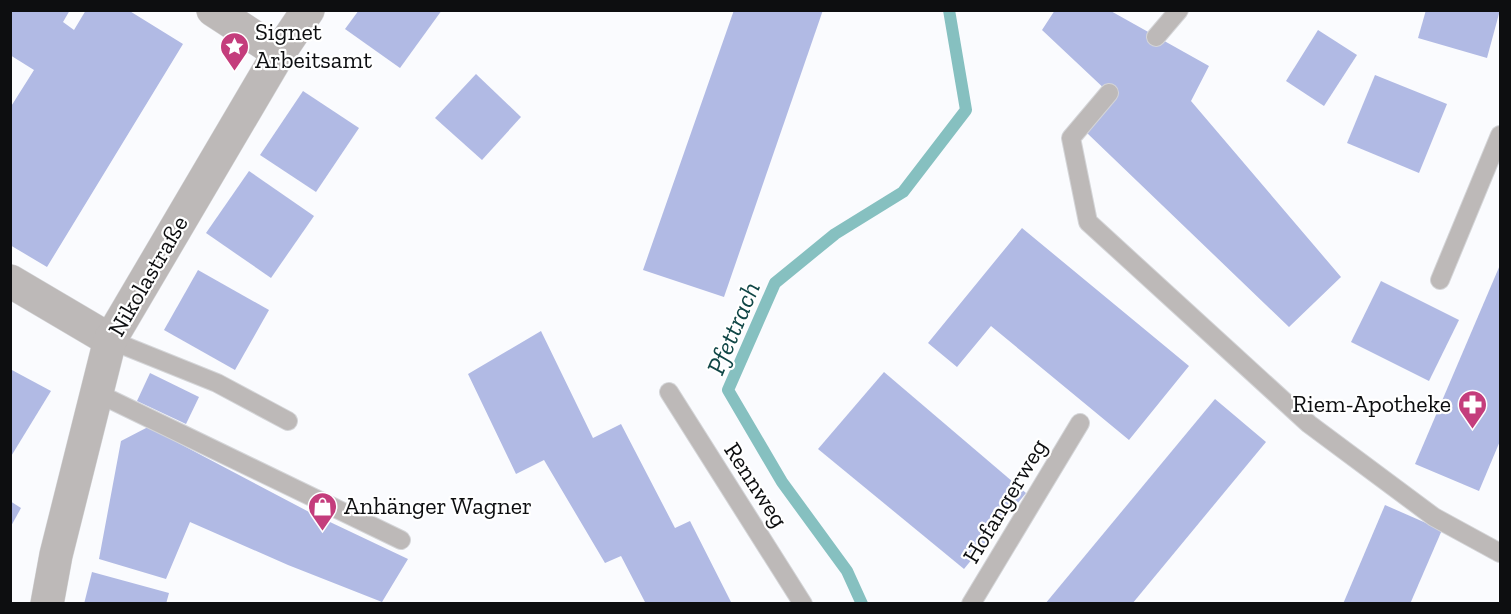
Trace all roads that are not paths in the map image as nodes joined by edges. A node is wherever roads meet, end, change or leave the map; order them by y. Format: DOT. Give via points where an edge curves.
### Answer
graph roads {
  1 [pos="213,10"];
  2 [pos="308,10"];
  3 [pos="1179,10"];
  4 [pos="1156,37"];
  5 [pos="279,53"];
  6 [pos="1108,93"];
  7 [pos="1500,135"];
  8 [pos="1440,280"];
  9 [pos="10,281"];
  10 [pos="110,340"];
  11 [pos="669,392"];
  12 [pos="97,393"];
  13 [pos="288,421"];
  14 [pos="1080,423"];
  15 [pos="401,540"];
  16 [pos="1500,553"];
  17 [pos="47,603"];
  18 [pos="803,603"];
  19 [pos="971,603"];
  1 -- 5 [label="street"];
  2 -- 5 [label="street, Nikolastraße"];
  3 -- 4 [label="lane"];
  5 -- 10 [label="street, Nikolastraße"];
  6 -- 16 [label="lane" via="1071,138 1088,222 1309,424 1434,517"];
  7 -- 8 [label="lane"];
  9 -- 10 [label="street"];
  10 -- 12 [label="street, Nikolastraße"];
  10 -- 13 [label="lane" via="217,383"];
  11 -- 18 [label="lane, Rennweg"];
  12 -- 15 [label="lane"];
  12 -- 17 [label="street, Nikolastraße"];
  14 -- 19 [label="lane, Hofangerweg"];
}
